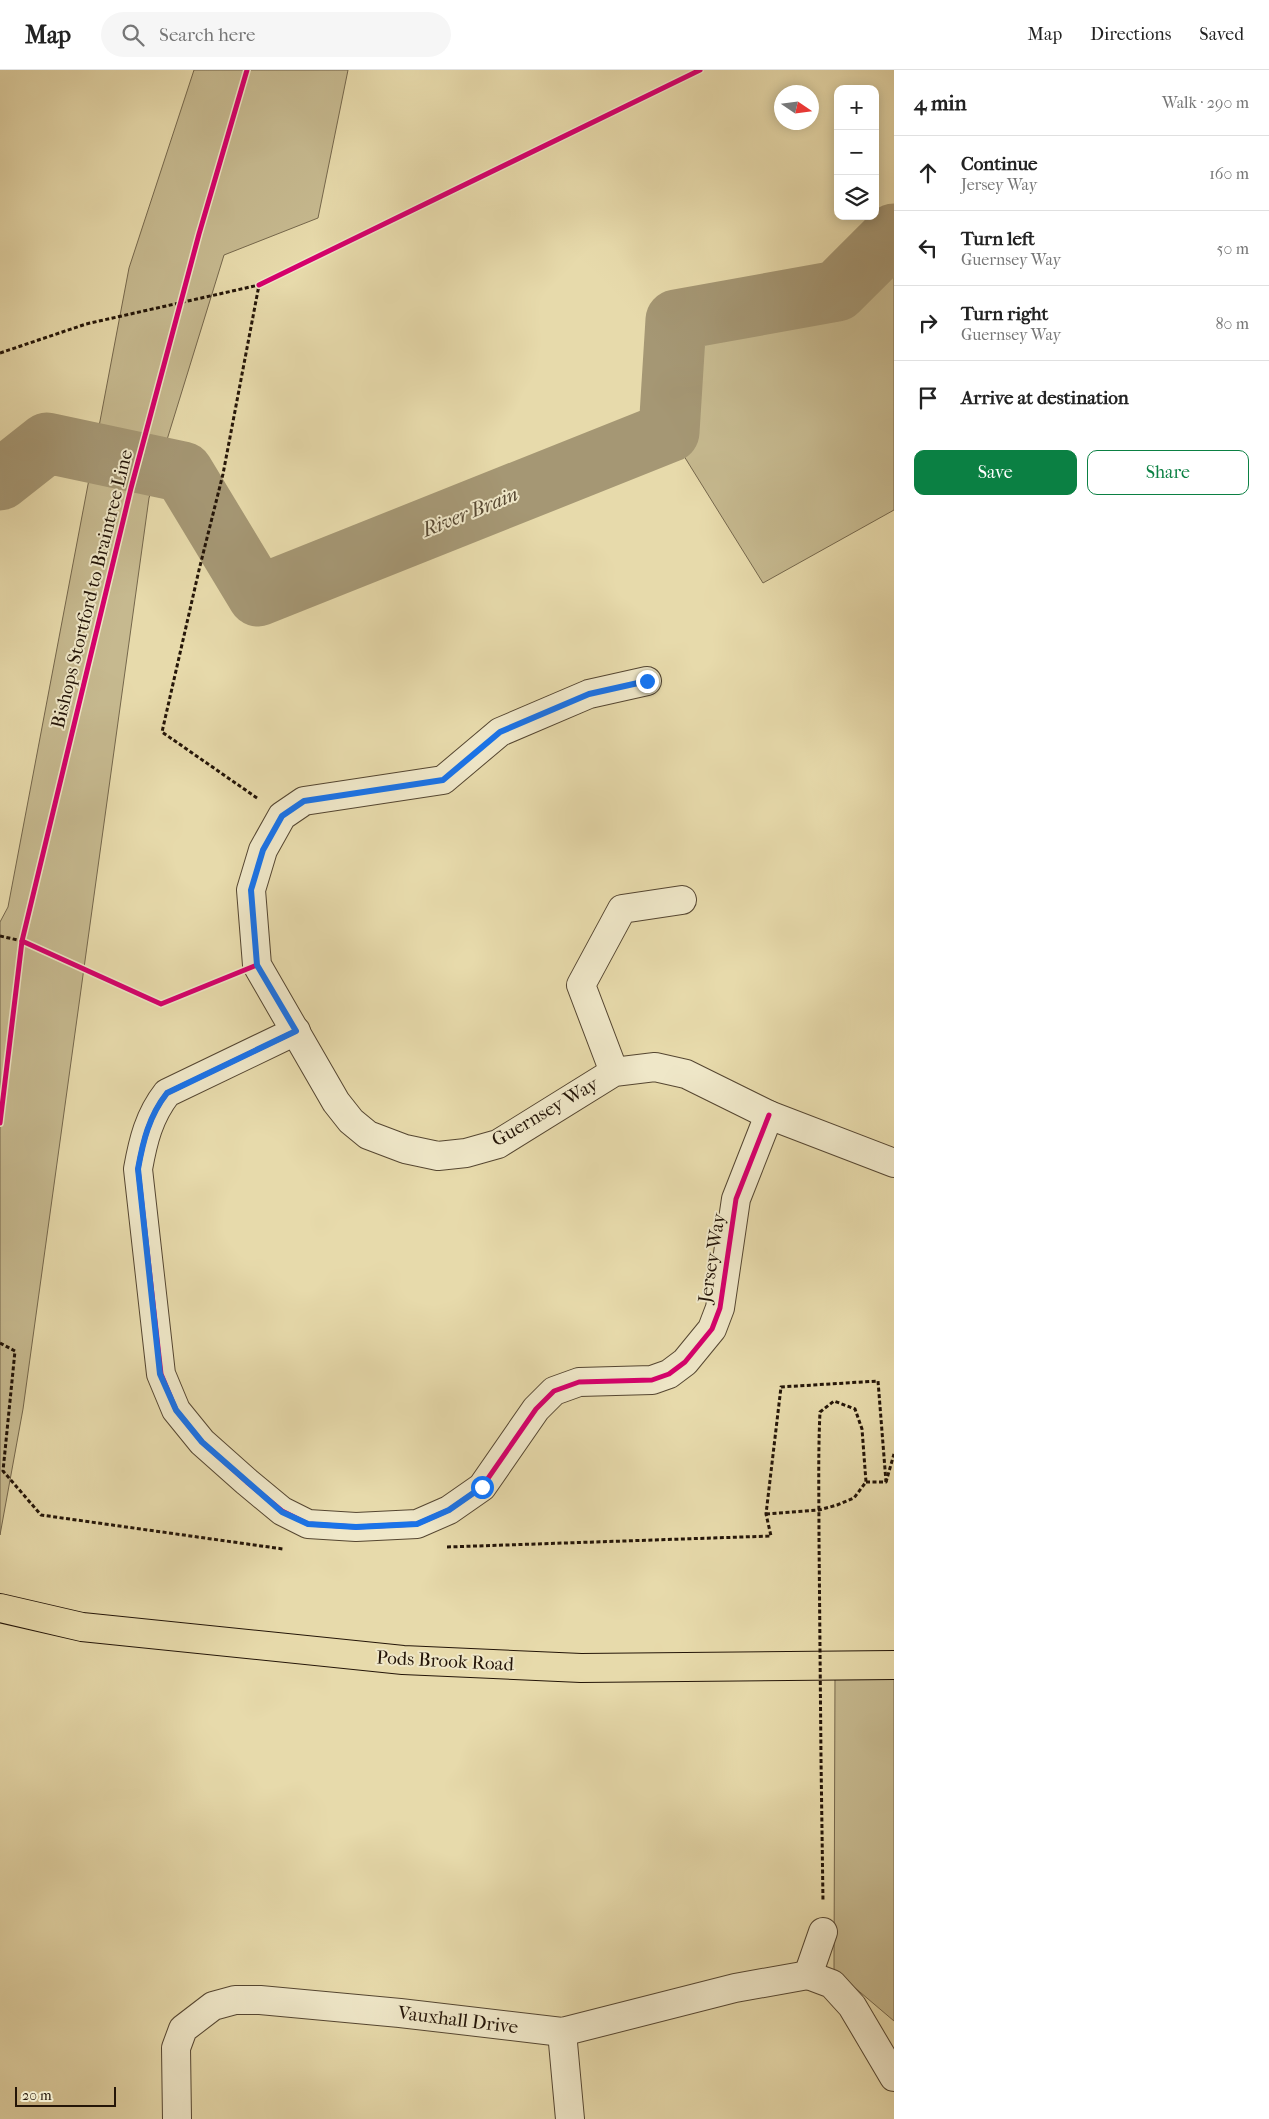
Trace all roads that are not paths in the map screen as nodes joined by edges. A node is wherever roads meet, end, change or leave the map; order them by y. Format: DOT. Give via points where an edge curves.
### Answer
graph roads {
  1 [pos="647,681"];
  2 [pos="682,900"];
  3 [pos="296,1031"];
  4 [pos="614,1072"];
  5 [pos="768,1115"];
  6 [pos="894,1163"];
  7 [pos="0,1608"];
  8 [pos="894,1665"];
  9 [pos="823,1932"];
  10 [pos="808,1975"];
  11 [pos="562,2032"];
  12 [pos="894,2077"];
  13 [pos="177,2110"];
  14 [pos="570,2119"];
  1 -- 3 [label="street, Guernsey Way" via="589,694 500,732 443,780 304,801 282,816 263,850 251,890 257,965"];
  2 -- 4 [label="street" via="622,909 581,985"];
  3 -- 4 [label="street, Guernsey Way" via="336,1102 351,1121 368,1134 405,1149 438,1156 466,1153 498,1144"];
  3 -- 5 [label="street, Jersey Way" via="167,1093 157,1106 143,1140 138,1169 160,1374 176,1410 202,1442 254,1488 282,1512 308,1524 356,1527 417,1524 449,1510 482,1487 536,1409 554,1391 579,1382 652,1380 669,1374 685,1362 712,1329 720,1308 736,1199"];
  4 -- 5 [label="street, Guernsey Way" via="655,1067 686,1074"];
  5 -- 6 [label="street, Guernsey Way"];
  7 -- 8 [label="main road, Pods Brook Road" via="82,1627 403,1660 582,1668"];
  9 -- 10 [label="street"];
  10 -- 11 [label="street, Vauxhall Drive" via="735,1988"];
  10 -- 12 [label="street" via="832,1984 852,2006"];
  11 -- 13 [label="street, Vauxhall Drive" via="409,2014 235,2000 213,2006 183,2029 176,2048"];
  11 -- 14 [label="street"];
}
